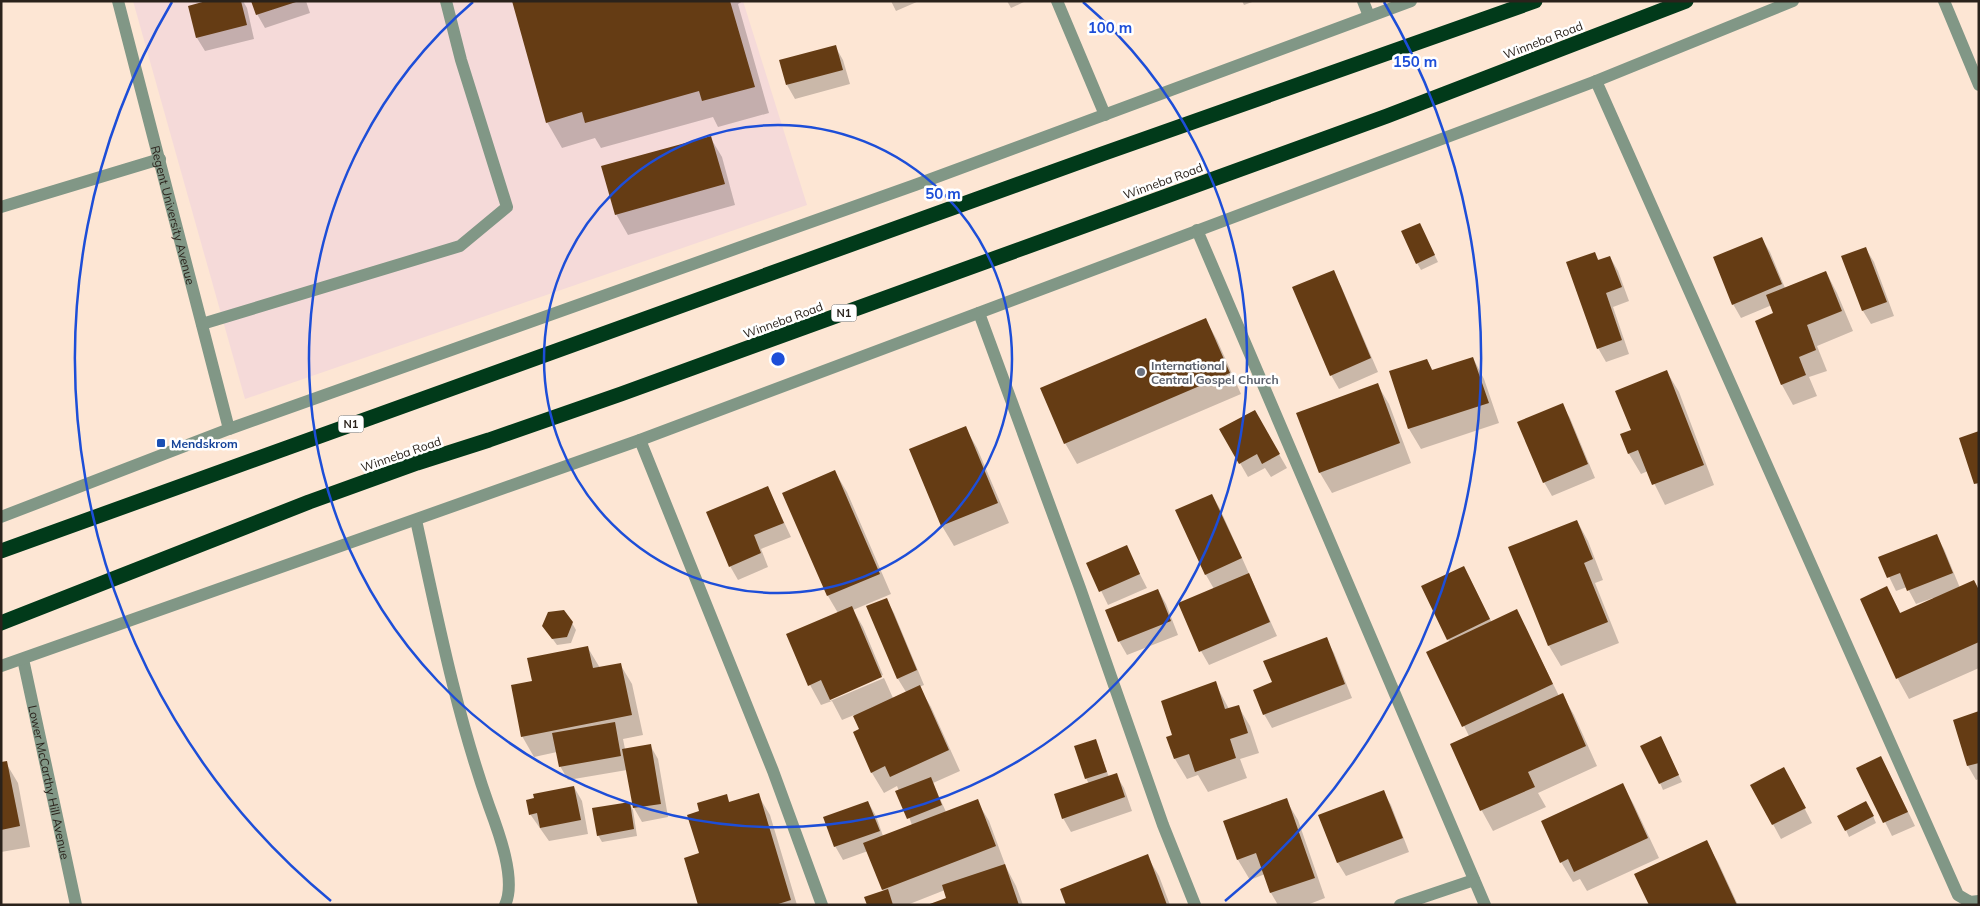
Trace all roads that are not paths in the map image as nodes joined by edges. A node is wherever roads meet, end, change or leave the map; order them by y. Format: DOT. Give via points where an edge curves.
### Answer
graph roads {
  1 [pos="118,1"];
  2 [pos="446,1"];
  3 [pos="1057,1"];
  4 [pos="1363,1"];
  5 [pos="1411,1"];
  6 [pos="1535,1"];
  7 [pos="1686,1"];
  8 [pos="1793,1"];
  9 [pos="1944,1"];
  10 [pos="1369,16"];
  11 [pos="1596,81"];
  12 [pos="1979,85"];
  13 [pos="1106,115"];
  14 [pos="160,159"];
  15 [pos="1,207"];
  16 [pos="1197,230"];
  17 [pos="979,313"];
  18 [pos="202,324"];
  19 [pos="229,430"];
  20 [pos="640,440"];
  21 [pos="1,517"];
  22 [pos="416,520"];
  23 [pos="1,551"];
  24 [pos="1,623"];
  25 [pos="23,659"];
  26 [pos="1,666"];
  27 [pos="1474,880"];
  28 [pos="1979,901"];
  29 [pos="76,905"];
  30 [pos="505,905"];
  31 [pos="822,905"];
  32 [pos="1195,905"];
  33 [pos="1400,905"];
  34 [pos="1485,905"];
  1 -- 14 [label="street, Regent University Avenue"];
  2 -- 18 [label="street" via="507,207 460,246"];
  3 -- 13 [label="street"];
  4 -- 10 [label="street"];
  5 -- 10 [label="street"];
  6 -- 23 [label="highway, N1"];
  7 -- 24 [label="highway, Winneba Road / N1" via="1388,116 621,394 309,502"];
  8 -- 11 [label="street"];
  9 -- 12 [label="street"];
  10 -- 13 [label="street"];
  11 -- 16 [label="street"];
  11 -- 28 [label="street" via="1958,895 1970,902"];
  13 -- 19 [label="street"];
  14 -- 15 [label="street"];
  14 -- 18 [label="street, Regent University Avenue"];
  16 -- 17 [label="street"];
  16 -- 27 [label="street"];
  17 -- 20 [label="street"];
  17 -- 32 [label="street" via="1163,825"];
  18 -- 19 [label="street, Regent University Avenue"];
  19 -- 21 [label="street"];
  20 -- 22 [label="street"];
  20 -- 31 [label="street" via="773,770"];
  22 -- 25 [label="street"];
  22 -- 30 [label="street" via="448,672 474,765 504,848 508,881"];
  25 -- 26 [label="street"];
  25 -- 29 [label="street, Lower McCarthy Hill Avenue"];
  27 -- 33 [label="street"];
  27 -- 34 [label="street"];
}
